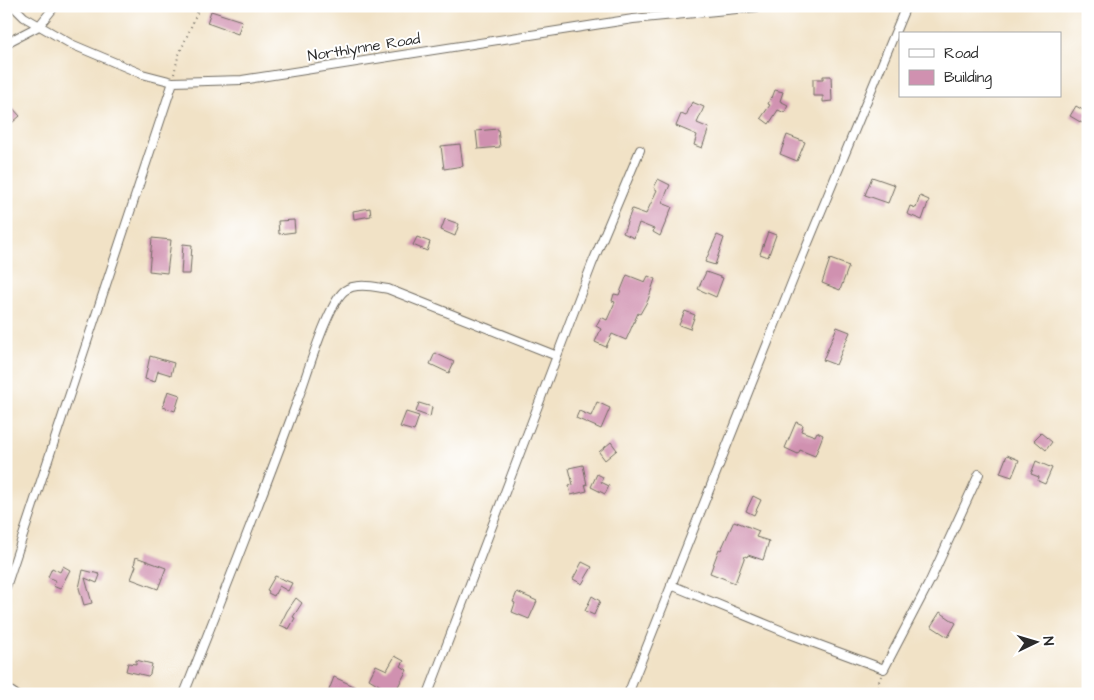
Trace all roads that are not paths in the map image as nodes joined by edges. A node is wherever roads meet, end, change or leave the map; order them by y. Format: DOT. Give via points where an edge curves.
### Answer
graph roads {
  1 [pos="13,6"];
  2 [pos="56,6"];
  3 [pos="768,6"];
  4 [pos="906,6"];
  5 [pos="704,9"];
  6 [pos="39,26"];
  7 [pos="6,45"];
  8 [pos="173,82"];
  9 [pos="640,150"];
  10 [pos="557,356"];
  11 [pos="979,474"];
  12 [pos="671,585"];
  13 [pos="6,588"];
  14 [pos="6,688"];
  15 [pos="15,694"];
  16 [pos="184,694"];
  17 [pos="428,694"];
  18 [pos="628,694"];
  1 -- 6 [label="street, Northlynne Road"];
  2 -- 6 [label="street"];
  3 -- 5 [label="street, Northlynne Road"];
  4 -- 12 [label="street"];
  5 -- 8 [label="street, Northlynne Road" via="242,80"];
  6 -- 7 [label="street"];
  6 -- 8 [label="street, Northlynne Road" via="107,60"];
  8 -- 13 [label="street"];
  9 -- 10 [label="street"];
  10 -- 16 [label="street" via="388,289 368,286 346,290 339,297 318,342"];
  10 -- 17 [label="street"];
  11 -- 12 [label="street" via="930,581 884,669"];
  12 -- 18 [label="street"];
  14 -- 15 [label="street"];
}
